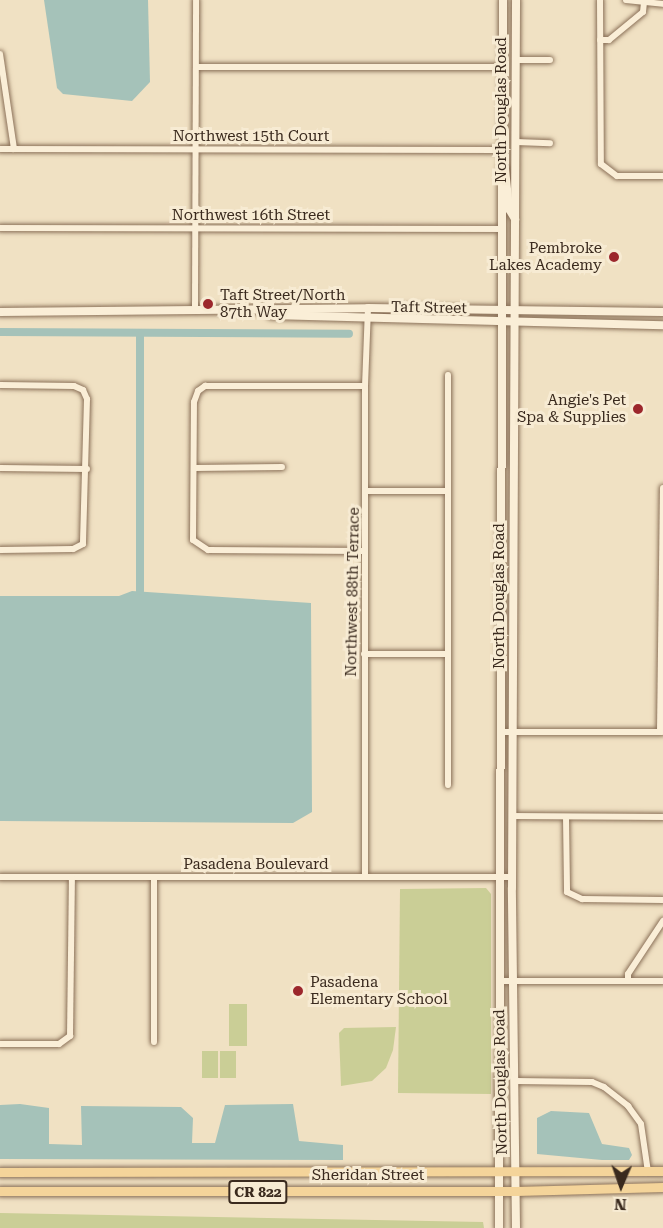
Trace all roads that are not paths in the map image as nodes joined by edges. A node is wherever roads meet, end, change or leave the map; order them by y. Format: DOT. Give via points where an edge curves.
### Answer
graph roads {
  1 [pos="196,0"];
  2 [pos="503,0"];
  3 [pos="516,0"];
  4 [pos="600,0"];
  5 [pos="626,0"];
  6 [pos="644,3"];
  7 [pos="663,4"];
  8 [pos="600,40"];
  9 [pos="0,54"];
  10 [pos="516,60"];
  11 [pos="550,60"];
  12 [pos="196,67"];
  13 [pos="502,67"];
  14 [pos="1,69"];
  15 [pos="516,142"];
  16 [pos="550,142"];
  17 [pos="0,149"];
  18 [pos="14,149"];
  19 [pos="195,149"];
  20 [pos="502,150"];
  21 [pos="502,160"];
  22 [pos="663,176"];
  23 [pos="515,219"];
  24 [pos="0,228"];
  25 [pos="196,228"];
  26 [pos="502,229"];
  27 [pos="368,308"];
  28 [pos="502,310"];
  29 [pos="515,310"];
  30 [pos="0,312"];
  31 [pos="195,312"];
  32 [pos="663,312"];
  33 [pos="368,320"];
  34 [pos="502,322"];
  35 [pos="515,322"];
  36 [pos="663,325"];
  37 [pos="448,375"];
  38 [pos="0,386"];
  39 [pos="365,386"];
  40 [pos="282,467"];
  41 [pos="0,468"];
  42 [pos="194,468"];
  43 [pos="87,469"];
  44 [pos="663,488"];
  45 [pos="366,491"];
  46 [pos="447,491"];
  47 [pos="0,550"];
  48 [pos="364,551"];
  49 [pos="662,564"];
  50 [pos="662,647"];
  51 [pos="364,654"];
  52 [pos="446,654"];
  53 [pos="500,732"];
  54 [pos="661,732"];
  55 [pos="513,733"];
  56 [pos="448,785"];
  57 [pos="513,816"];
  58 [pos="566,817"];
  59 [pos="663,817"];
  60 [pos="0,877"];
  61 [pos="72,877"];
  62 [pos="154,877"];
  63 [pos="365,877"];
  64 [pos="498,877"];
  65 [pos="512,877"];
  66 [pos="663,900"];
  67 [pos="663,921"];
  68 [pos="499,981"];
  69 [pos="513,981"];
  70 [pos="628,981"];
  71 [pos="663,981"];
  72 [pos="154,1042"];
  73 [pos="0,1044"];
  74 [pos="516,1081"];
  75 [pos="663,1171"];
  76 [pos="0,1172"];
  77 [pos="648,1172"];
  78 [pos="499,1173"];
  79 [pos="516,1173"];
  80 [pos="663,1187"];
  81 [pos="0,1191"];
  82 [pos="499,1191"];
  83 [pos="516,1191"];
  84 [pos="499,1228"];
  85 [pos="516,1228"];
  1 -- 12 [label="street"];
  2 -- 13 [label="main road, North Douglas Road"];
  3 -- 10 [label="main road, North Douglas Road"];
  4 -- 8 [label="street"];
  5 -- 6 [label="street"];
  6 -- 7 [label="street"];
  6 -- 8 [label="street" via="643,12 609,40"];
  8 -- 22 [label="street" via="600,158 604,170 617,176"];
  9 -- 14 [label="street"];
  10 -- 11 [label="street"];
  10 -- 15 [label="main road, North Douglas Road"];
  12 -- 13 [label="street"];
  12 -- 19 [label="street"];
  13 -- 20 [label="main road, North Douglas Road"];
  14 -- 18 [label="street"];
  15 -- 16 [label="street"];
  15 -- 23 [label="main road, North Douglas Road"];
  17 -- 18 [label="street, Northwest 15th Court"];
  18 -- 19 [label="street, Northwest 15th Court"];
  19 -- 20 [label="street, Northwest 15th Court"];
  19 -- 25 [label="street"];
  20 -- 21 [label="main road, North Douglas Road"];
  21 -- 23 [label="main road" via="509,180 509,209"];
  21 -- 26 [label="main road, North Douglas Road"];
  23 -- 29 [label="main road, North Douglas Road"];
  24 -- 25 [label="street, Northwest 16th Street"];
  25 -- 26 [label="street, Northwest 16th Street"];
  25 -- 31 [label="street"];
  26 -- 28 [label="main road, North Douglas Road"];
  27 -- 28 [label="main road, Taft Street"];
  27 -- 31 [label="main road, Taft Street"];
  27 -- 33 [label="street, Northwest 88th Terrace"];
  28 -- 29 [label="main road, Taft Street"];
  28 -- 34 [label="main road, North Douglas Road"];
  29 -- 32 [label="main road, Taft Street"];
  29 -- 35 [label="main road, North Douglas Road"];
  30 -- 31 [label="main road, Taft Street"];
  31 -- 33 [label="main road, Taft Street"];
  33 -- 34 [label="main road, Taft Street"];
  33 -- 39 [label="street, Northwest 88th Terrace"];
  34 -- 35 [label="main road, Taft Street"];
  34 -- 53 [label="main road, North Douglas Road"];
  35 -- 36 [label="main road, Taft Street"];
  35 -- 55 [label="main road, North Douglas Road"];
  37 -- 46 [label="street"];
  38 -- 43 [label="street" via="74,386 83,390 87,399"];
  39 -- 42 [label="street" via="206,386 198,391 194,402"];
  39 -- 45 [label="street, Northwest 88th Terrace"];
  40 -- 42 [label="street"];
  41 -- 43 [label="street"];
  42 -- 48 [label="street" via="193,540 200,547"];
  43 -- 47 [label="street" via="83,544 74,549"];
  44 -- 49 [label="street"];
  45 -- 46 [label="street"];
  45 -- 48 [label="street, Northwest 88th Terrace"];
  46 -- 52 [label="street"];
  48 -- 51 [label="street, Northwest 88th Terrace"];
  49 -- 50 [label="street"];
  50 -- 54 [label="street"];
  51 -- 52 [label="street"];
  51 -- 63 [label="street, Northwest 88th Terrace"];
  52 -- 56 [label="street"];
  53 -- 55 [label="street"];
  53 -- 64 [label="main road, North Douglas Road"];
  54 -- 55 [label="street"];
  55 -- 57 [label="main road, North Douglas Road"];
  57 -- 58 [label="street"];
  57 -- 65 [label="main road, North Douglas Road"];
  58 -- 59 [label="street"];
  58 -- 66 [label="street" via="567,892 582,899"];
  60 -- 61 [label="street, Pasadena Boulevard"];
  61 -- 62 [label="street, Pasadena Boulevard"];
  61 -- 73 [label="street" via="70,1036 59,1044"];
  62 -- 63 [label="street, Pasadena Boulevard"];
  62 -- 72 [label="street"];
  63 -- 64 [label="street, Pasadena Boulevard"];
  64 -- 65 [label="street, Pasadena Boulevard"];
  64 -- 68 [label="main road, North Douglas Road"];
  65 -- 69 [label="main road, North Douglas Road"];
  67 -- 70 [label="street" via="628,974"];
  68 -- 69 [label="street"];
  68 -- 78 [label="main road, North Douglas Road"];
  69 -- 70 [label="street"];
  69 -- 74 [label="main road, North Douglas Road"];
  70 -- 71 [label="street"];
  74 -- 77 [label="street" via="592,1082 604,1087 628,1106 640,1124"];
  74 -- 79 [label="main road, North Douglas Road"];
  75 -- 77 [label="main road, Sheridan Street / CR 822"];
  76 -- 78 [label="main road, Sheridan Street / CR 822"];
  77 -- 79 [label="main road, Sheridan Street / CR 822"];
  78 -- 79 [label="main road, Sheridan Street / CR 822"];
  78 -- 82 [label="main road, North Douglas Road"];
  79 -- 83 [label="main road, North Douglas Road"];
  80 -- 83 [label="main road, Sheridan Street / CR 822"];
  81 -- 82 [label="main road, Sheridan Street / CR 822"];
  82 -- 83 [label="main road, Sheridan Street / CR 822"];
  82 -- 84 [label="main road, North Douglas Road"];
  83 -- 85 [label="main road, North Douglas Road"];
}
